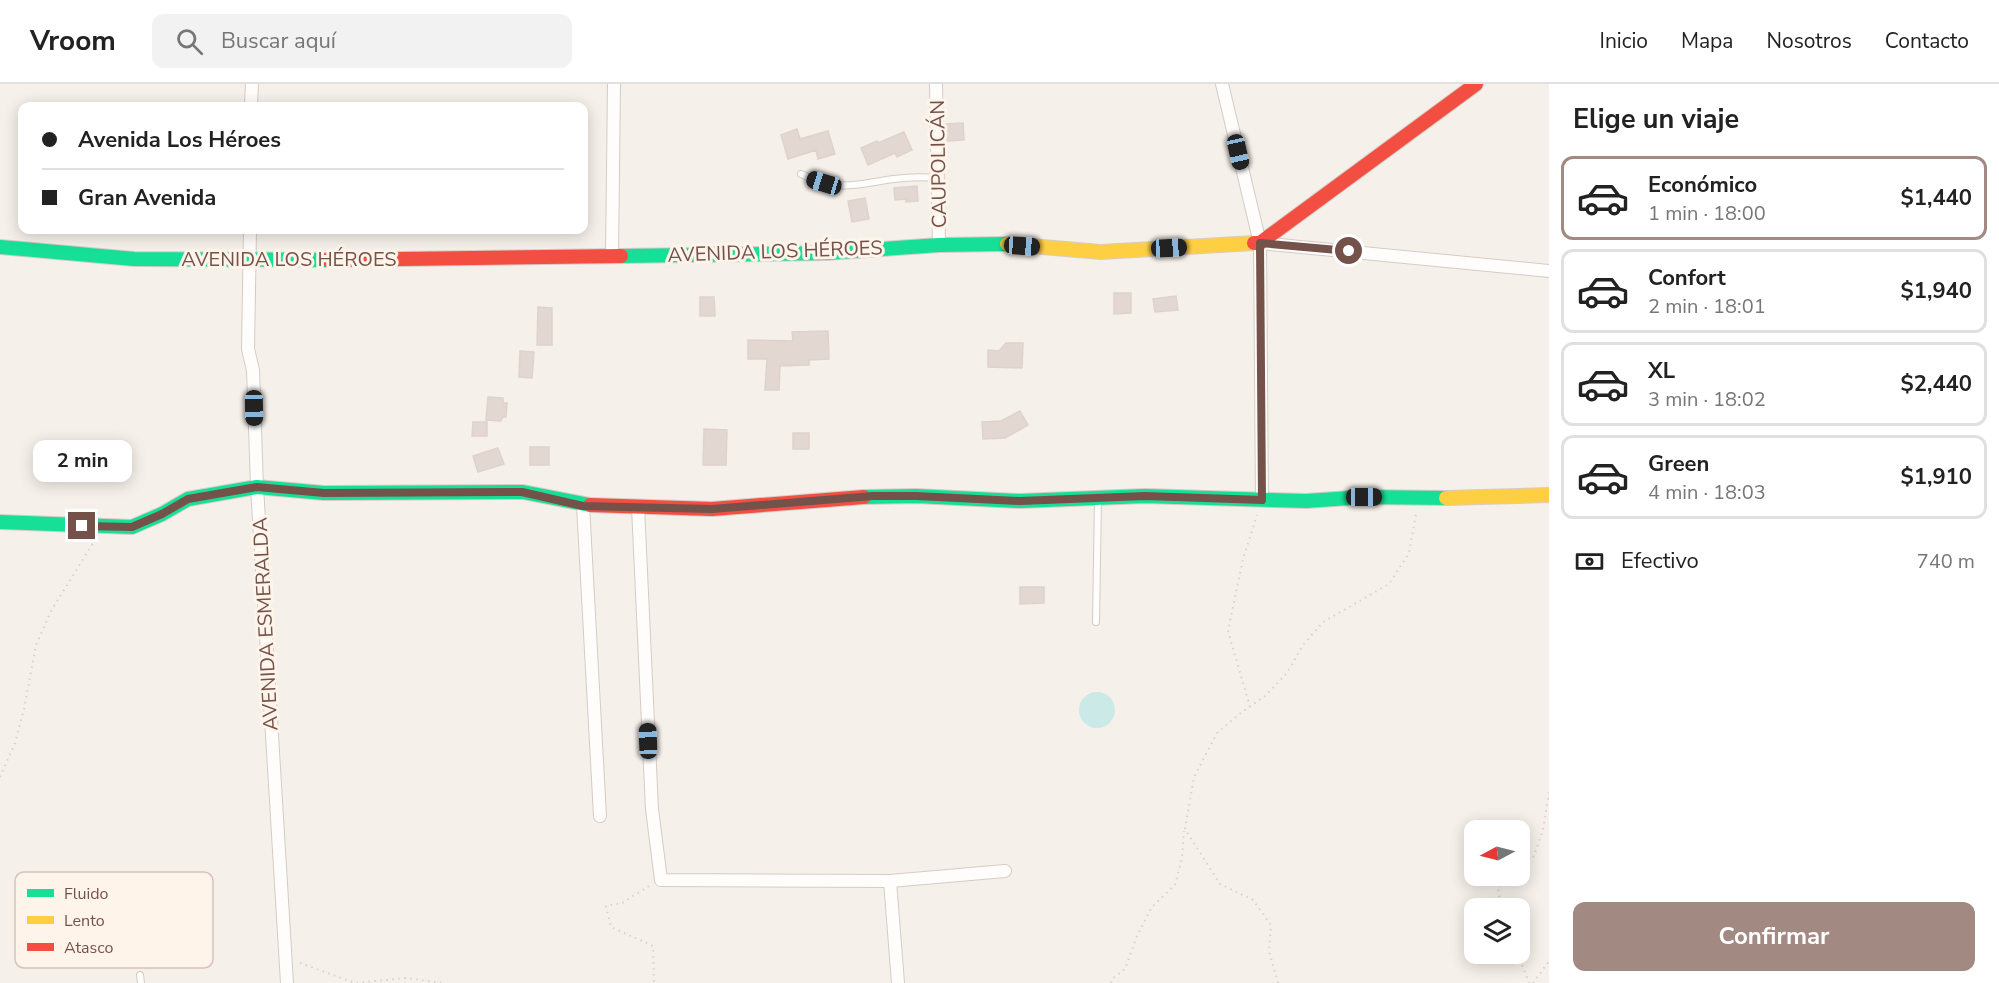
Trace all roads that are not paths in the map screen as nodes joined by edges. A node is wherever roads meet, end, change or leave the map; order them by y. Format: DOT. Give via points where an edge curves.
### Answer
graph roads {
  1 [pos="252,84"];
  2 [pos="614,84"];
  3 [pos="936,84"];
  4 [pos="1222,84"];
  5 [pos="1476,84"];
  6 [pos="251,102"];
  7 [pos="801,174"];
  8 [pos="938,178"];
  9 [pos="250,234"];
  10 [pos="1260,243"];
  11 [pos="939,245"];
  12 [pos="0,247"];
  13 [pos="612,255"];
  14 [pos="250,261"];
  15 [pos="1549,272"];
  16 [pos="257,487"];
  17 [pos="1549,495"];
  18 [pos="1098,497"];
  19 [pos="1262,500"];
  20 [pos="583,506"];
  21 [pos="638,507"];
  22 [pos="0,522"];
  23 [pos="1096,622"];
  24 [pos="600,816"];
  25 [pos="1005,871"];
  26 [pos="890,881"];
  27 [pos="140,975"];
  28 [pos="141,983"];
  29 [pos="287,983"];
  30 [pos="898,983"];
  1 -- 6 [label="street"];
  2 -- 13 [label="street"];
  3 -- 8 [label="street, CAUPOLICÁN"];
  4 -- 10 [label="street"];
  5 -- 10 [label="street"];
  7 -- 8 [label="lane" via="824,183 849,186"];
  8 -- 11 [label="street, CAUPOLICÁN"];
  9 -- 14 [label="street, AVENIDA ESMERALDA"];
  10 -- 11 [label="street, AVENIDA LOS HÉROES" via="1101,252 1002,244"];
  10 -- 15 [label="street, AVENIDA LOS HÉROES"];
  10 -- 19 [label="street"];
  11 -- 13 [label="street, AVENIDA LOS HÉROES" via="826,253"];
  12 -- 14 [label="street, AVENIDA LOS HÉROES" via="134,259"];
  13 -- 14 [label="street, AVENIDA LOS HÉROES"];
  14 -- 16 [label="street, AVENIDA ESMERALDA" via="248,349 253,378"];
  16 -- 20 [label="street" via="324,493 522,492"];
  16 -- 22 [label="street" via="188,499 132,527"];
  16 -- 29 [label="street, AVENIDA ESMERALDA"];
  17 -- 19 [label="street"];
  18 -- 19 [label="street"];
  18 -- 21 [label="street" via="1020,501 884,496 712,509"];
  18 -- 23 [label="lane"];
  20 -- 21 [label="street"];
  20 -- 24 [label="street"];
  21 -- 26 [label="street" via="652,809 661,880"];
  25 -- 26 [label="street"];
  26 -- 30 [label="street"];
  27 -- 28 [label="lane"];
}
